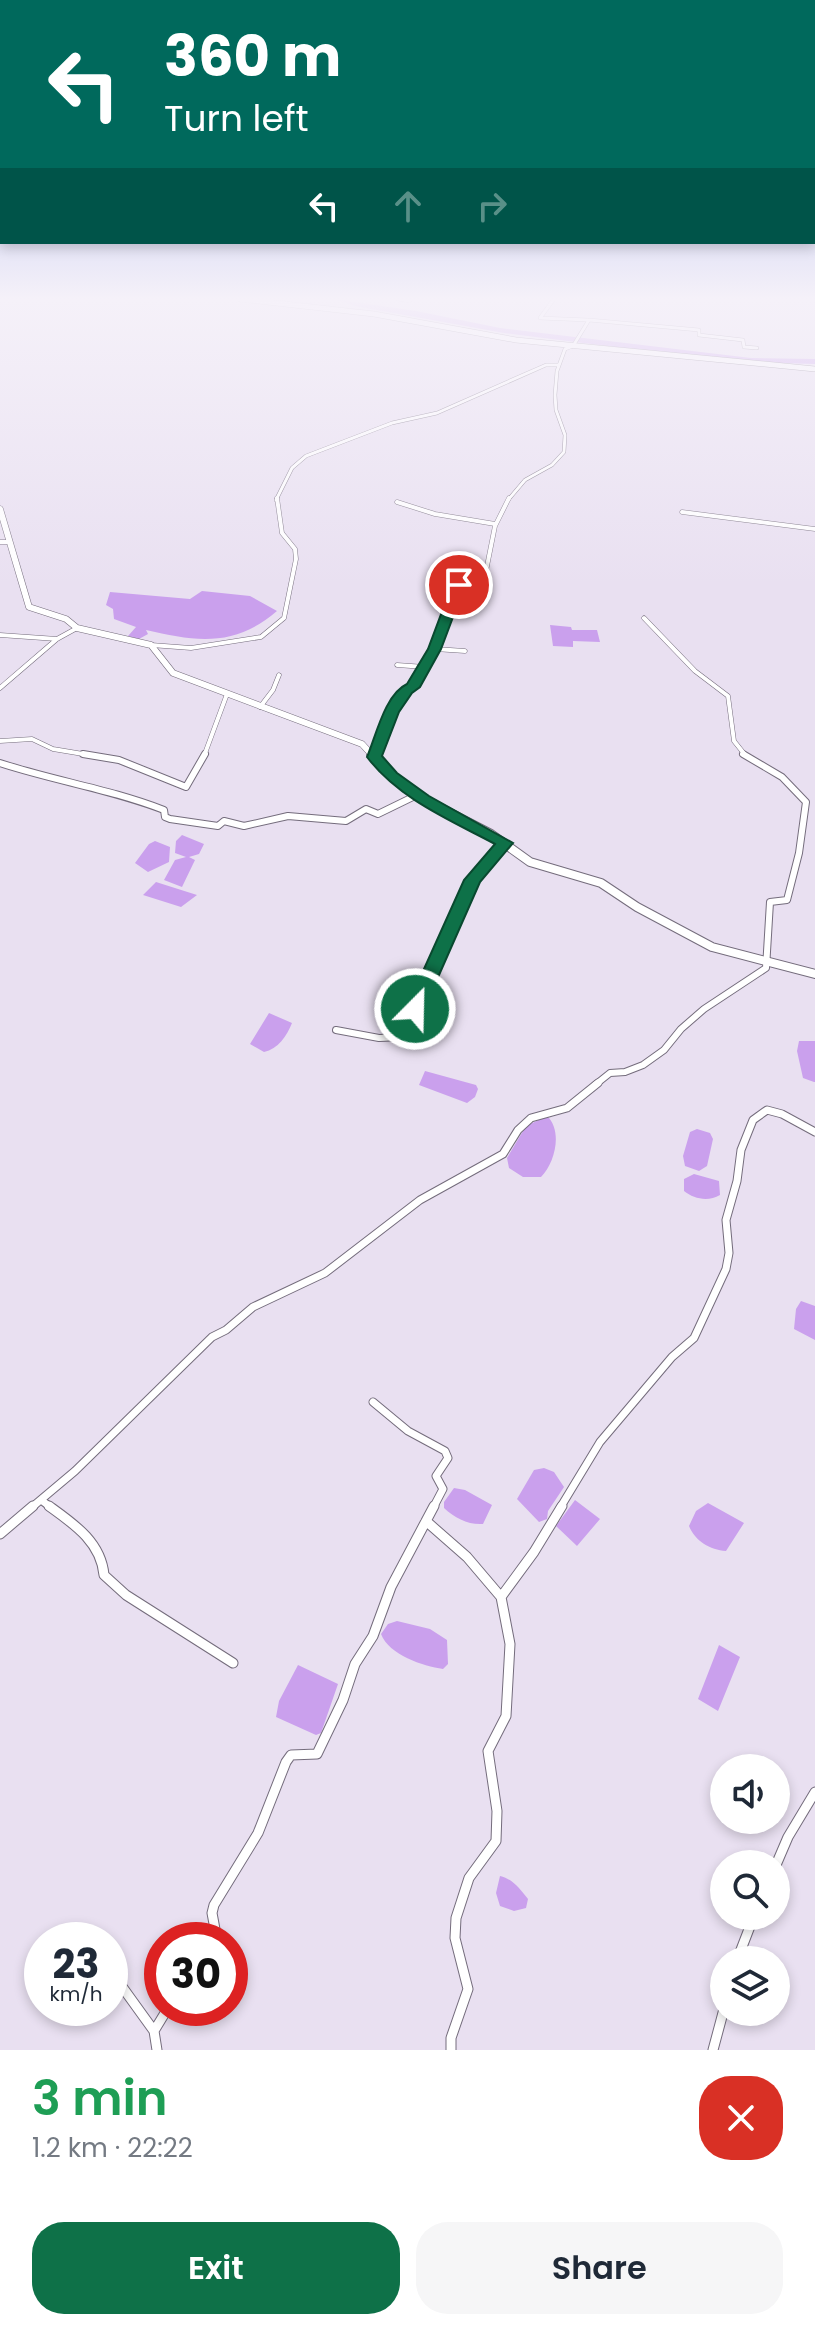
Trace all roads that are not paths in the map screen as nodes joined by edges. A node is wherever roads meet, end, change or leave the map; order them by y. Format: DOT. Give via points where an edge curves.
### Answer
graph roads {
  1 [pos="474,395"];
  2 [pos="557,395"];
  3 [pos="397,502"];
  4 [pos="0,509"];
  5 [pos="682,512"];
  6 [pos="495,524"];
  7 [pos="815,529"];
  8 [pos="0,542"];
  9 [pos="10,542"];
  10 [pos="644,618"];
  11 [pos="77,628"];
  12 [pos="0,635"];
  13 [pos="57,639"];
  14 [pos="151,645"];
  15 [pos="435,649"];
  16 [pos="465,651"];
  17 [pos="397,665"];
  18 [pos="425,667"];
  19 [pos="279,675"];
  20 [pos="0,688"];
  21 [pos="227,694"];
  22 [pos="260,707"];
  23 [pos="0,741"];
  24 [pos="375,757"];
  25 [pos="0,763"];
  26 [pos="417,795"];
  27 [pos="505,843"];
  28 [pos="768,964"];
  29 [pos="815,974"];
  30 [pos="336,1030"];
  31 [pos="815,1132"];
  32 [pos="373,1402"];
  33 [pos="41,1500"];
  34 [pos="426,1521"];
  35 [pos="0,1534"];
  36 [pos="501,1597"];
  37 [pos="233,1663"];
  38 [pos="815,1792"];
  39 [pos="782,1850"];
  40 [pos="214,1922"];
  41 [pos="128,1995"];
  42 [pos="157,2026"];
  43 [pos="719,2026"];
  44 [pos="154,2031"];
  45 [pos="157,2050"];
  46 [pos="451,2050"];
  47 [pos="713,2050"];
  1 -- 14 [label="street" via="437,413 392,423 306,456 292,468 276,500 282,533 296,559 284,618 261,637 191,648"];
  2 -- 6 [label="street" via="556,413 566,434 564,453 514,490"];
  3 -- 6 [label="street"];
  4 -- 9 [label="street"];
  5 -- 7 [label="street"];
  6 -- 15 [label="street" via="484,581 459,585"];
  8 -- 9 [label="street"];
  9 -- 11 [label="street" via="29,607"];
  10 -- 28 [label="street" via="695,671 728,696 734,741 744,755 782,777 806,803 788,899 770,902"];
  11 -- 13 [label="street"];
  11 -- 14 [label="street"];
  12 -- 13 [label="street"];
  13 -- 20 [label="street"];
  14 -- 21 [label="street" via="173,673"];
  15 -- 16 [label="street"];
  15 -- 18 [label="street"];
  17 -- 18 [label="street"];
  18 -- 24 [label="street" via="392,712"];
  19 -- 22 [label="street"];
  21 -- 22 [label="street"];
  21 -- 23 [label="street" via="214,716 200,767 186,787 119,760 53,749 25,737"];
  22 -- 24 [label="street" via="362,744"];
  24 -- 26 [label="street"];
  25 -- 26 [label="street" via="54,781 122,794 164,810 170,819 215,826 288,816 346,821 366,809 378,814"];
  26 -- 27 [label="street"];
  27 -- 28 [label="street" via="530,862 601,883 712,947"];
  27 -- 30 [label="street" via="472,880 403,1037"];
  28 -- 29 [label="street"];
  28 -- 33 [label="street" via="688,1022 643,1065 610,1073 567,1108 531,1118 503,1154 420,1200 325,1273 253,1307 212,1337"];
  31 -- 36 [label="street" via="767,1110 753,1120 726,1220 726,1269 694,1338 600,1442"];
  32 -- 34 [label="street" via="408,1431 445,1451 448,1458 436,1476 443,1489"];
  33 -- 35 [label="street"];
  33 -- 37 [label="street" via="96,1546 105,1560 104,1575 126,1595"];
  34 -- 36 [label="street"];
  34 -- 40 [label="street" via="317,1754 291,1755 286,1762 258,1833 218,1898"];
  36 -- 46 [label="street" via="510,1644 509,1696 506,1716 488,1751 496,1841 469,1878 456,1918 455,1938 468,1989"];
  38 -- 39 [label="street"];
  41 -- 44 [label="street"];
  42 -- 44 [label="street"];
  43 -- 47 [label="street"];
  44 -- 45 [label="street"];
}
